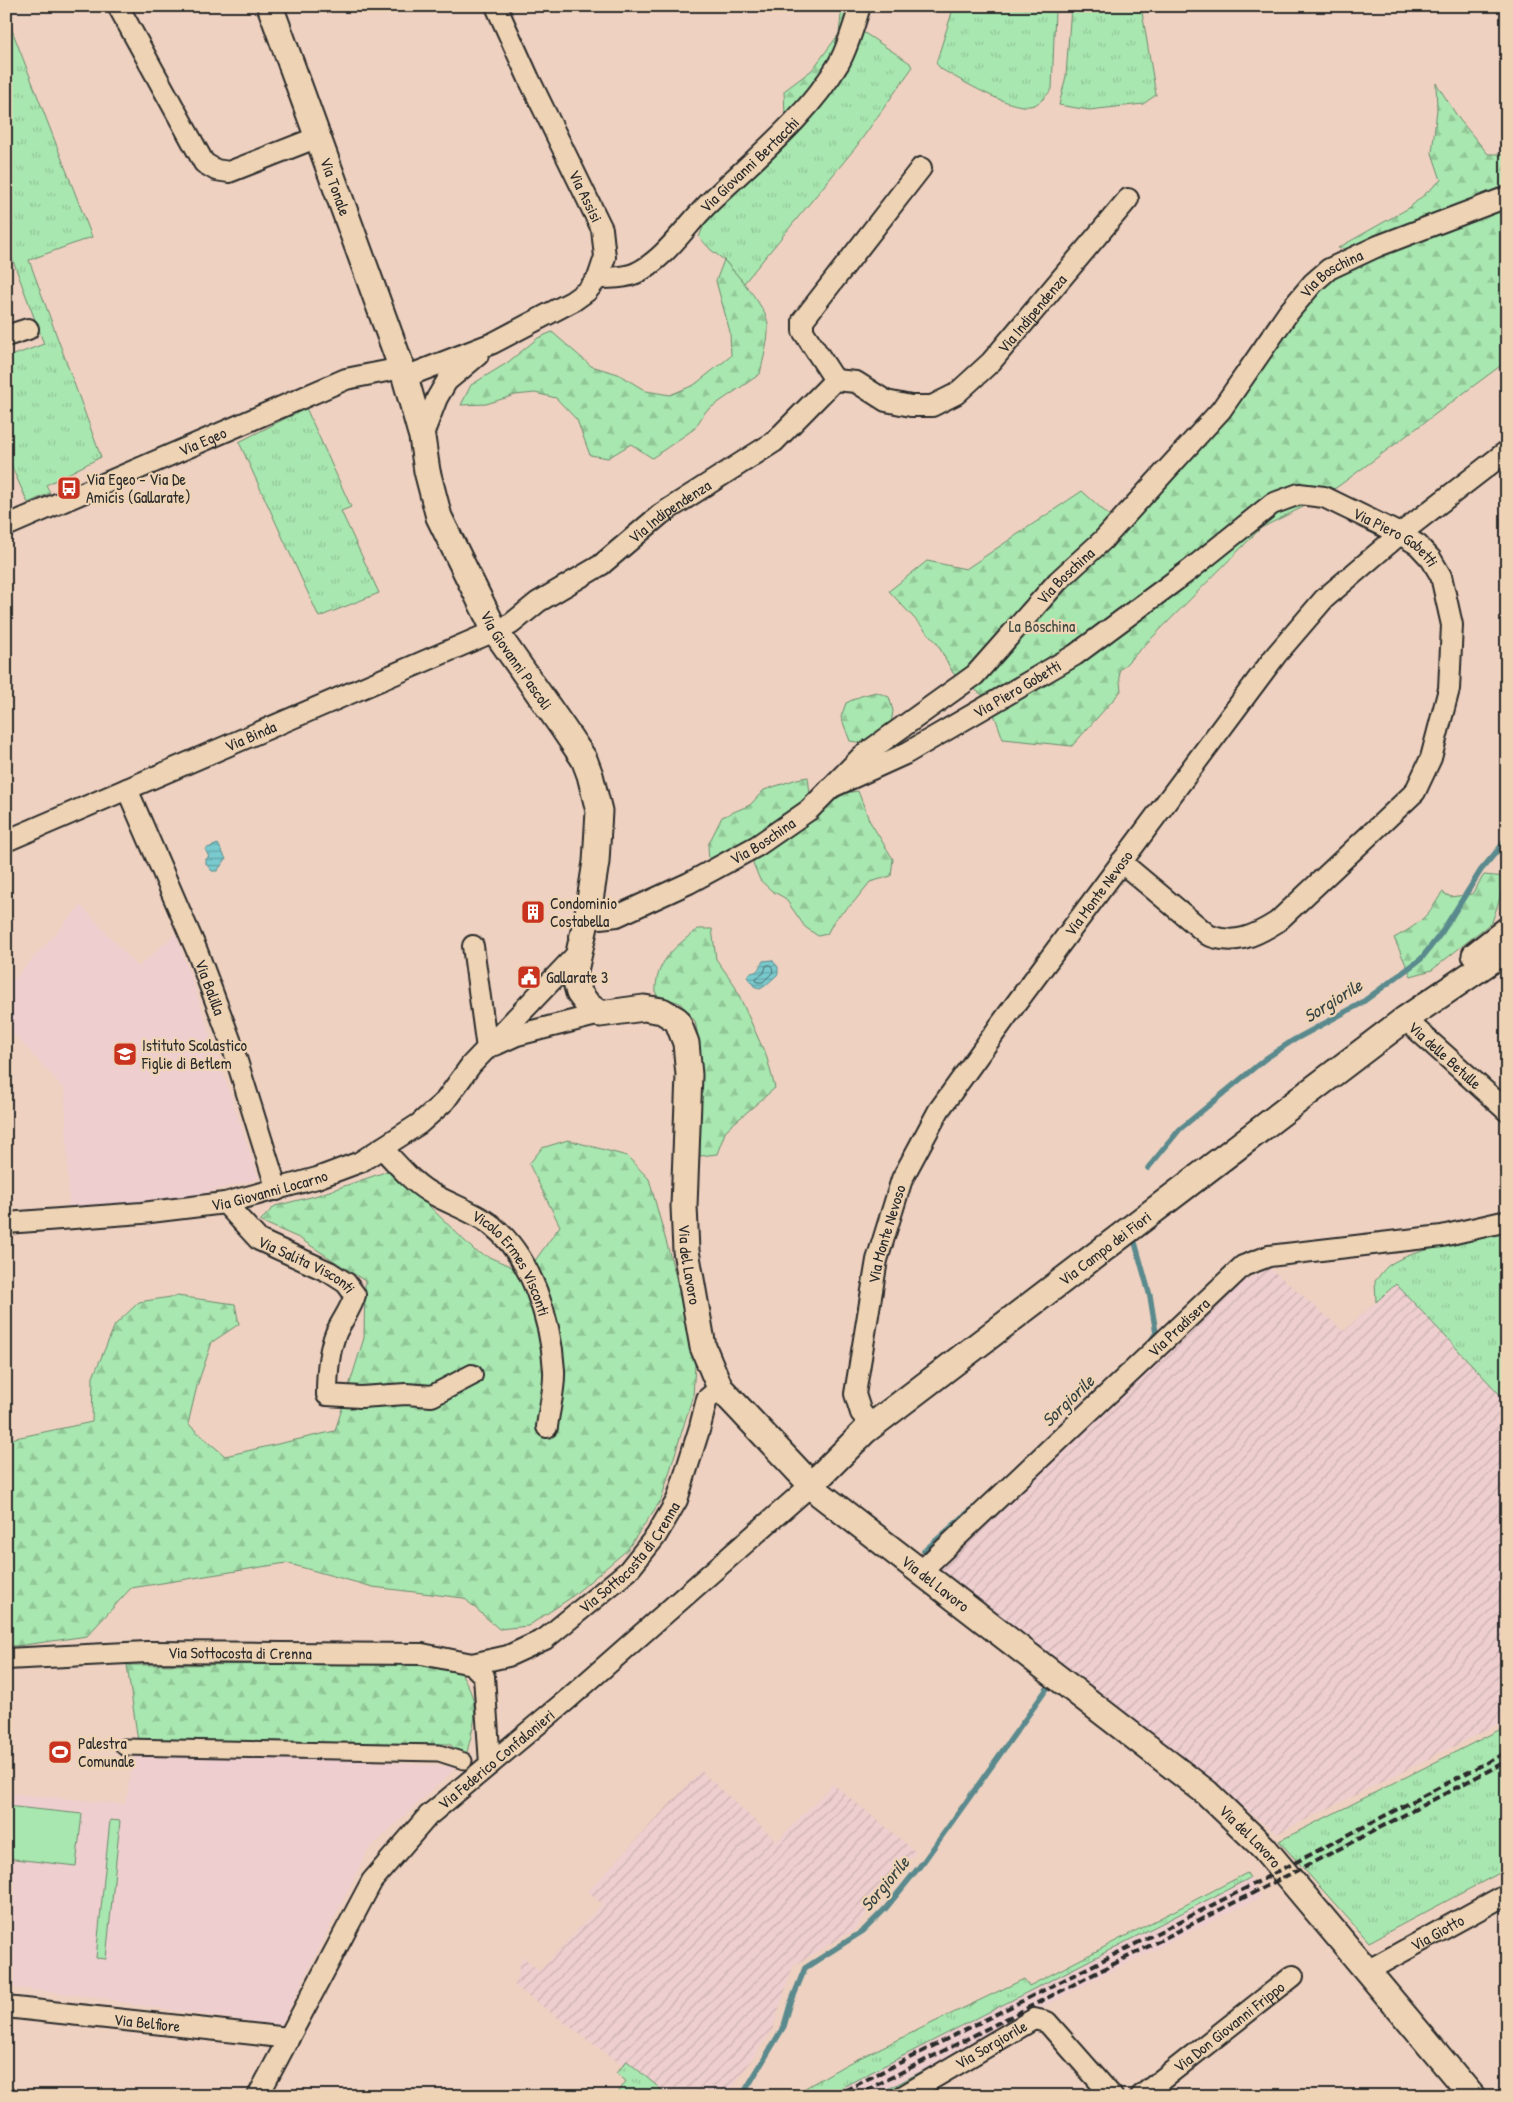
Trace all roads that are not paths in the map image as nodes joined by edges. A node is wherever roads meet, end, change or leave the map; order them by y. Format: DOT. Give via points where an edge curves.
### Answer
graph roads {
  1 [pos="118,6"];
  2 [pos="270,6"];
  3 [pos="496,6"];
  4 [pos="860,6"];
  5 [pos="318,137"];
  6 [pos="921,168"];
  7 [pos="1507,197"];
  8 [pos="1128,199"];
  9 [pos="598,278"];
  10 [pos="28,329"];
  11 [pos="6,336"];
  12 [pos="494,343"];
  13 [pos="403,373"];
  14 [pos="835,380"];
  15 [pos="422,437"];
  16 [pos="1507,451"];
  17 [pos="6,526"];
  18 [pos="1400,534"];
  19 [pos="495,631"];
  20 [pos="830,788"];
  21 [pos="127,789"];
  22 [pos="6,842"];
  23 [pos="1121,862"];
  24 [pos="588,913"];
  25 [pos="1507,930"];
  26 [pos="473,946"];
  27 [pos="1507,950"];
  28 [pos="578,953"];
  29 [pos="600,1014"];
  30 [pos="1404,1019"];
  31 [pos="486,1049"];
  32 [pos="1507,1111"];
  33 [pos="382,1148"];
  34 [pos="277,1190"];
  35 [pos="225,1203"];
  36 [pos="1507,1221"];
  37 [pos="6,1224"];
  38 [pos="472,1376"];
  39 [pos="720,1388"];
  40 [pos="873,1425"];
  41 [pos="547,1427"];
  42 [pos="811,1485"];
  43 [pos="920,1572"];
  44 [pos="6,1659"];
  45 [pos="472,1664"];
  46 [pos="124,1747"];
  47 [pos="464,1761"];
  48 [pos="490,1764"];
  49 [pos="1507,1894"];
  50 [pos="1368,1971"];
  51 [pos="1293,1976"];
  52 [pos="6,2007"];
  53 [pos="289,2038"];
  54 [pos="258,2096"];
  55 [pos="903,2096"];
  56 [pos="1112,2096"];
  57 [pos="1140,2096"];
  58 [pos="1472,2096"];
  1 -- 5 [label="street" via="204,163 228,172"];
  2 -- 5 [label="street, Via Tonale"];
  3 -- 9 [label="street, Via Assisi" via="602,229 604,257"];
  4 -- 9 [label="street, Via Giovanni Bertacchi" via="839,63 809,105 768,149 707,206 665,252 636,273"];
  5 -- 13 [label="street, Via Tonale"];
  6 -- 14 [label="street" via="803,320 803,331"];
  7 -- 20 [label="street, Via Boschina" via="1378,246 1318,278 1288,313 1222,410 1103,540 1058,581 975,675 862,756"];
  8 -- 14 [label="street, Via Indipendenza" via="991,362 956,394 932,406 911,406 886,401 856,382"];
  9 -- 12 [label="street" via="573,301"];
  10 -- 11 [label="street"];
  12 -- 13 [label="street"];
  12 -- 15 [label="street" via="447,381"];
  13 -- 15 [label="street, Via Giovanni Pascoli"];
  13 -- 17 [label="street, Via Egeo" via="346,379"];
  14 -- 19 [label="street, Via Indipendenza" via="774,442 661,514 601,565 538,602 511,624"];
  15 -- 19 [label="street, Via Giovanni Pascoli" via="439,517"];
  16 -- 18 [label="street, Via Monte Nevoso"];
  18 -- 20 [label="street, Via Piero Gobetti" via="1324,497 1299,494 1272,504 1075,655 905,754"];
  18 -- 23 [label="street, Via Monte Nevoso" via="1324,599 1282,648"];
  18 -- 23 [label="street, Via Piero Gobetti" via="1418,545 1441,576 1452,625 1450,689 1431,758 1415,792 1277,922 1266,930 1238,940 1221,941 1208,935"];
  19 -- 21 [label="street, Via Binda"];
  19 -- 24 [label="street, Via Giovanni Pascoli" via="584,759 590,775 599,811"];
  20 -- 24 [label="street, Via Boschina" via="809,810 757,846 689,883 617,916 600,918"];
  21 -- 22 [label="street, Via Binda"];
  21 -- 34 [label="street, Via Balilla" via="197,951 232,1045"];
  23 -- 40 [label="street, Via Monte Nevoso" via="939,1110 902,1179 877,1260 855,1394 861,1413"];
  24 -- 28 [label="street, Via Giovanni Pascoli"];
  25 -- 30 [label="street, Via Campo dei Fiori" via="1488,943"];
  26 -- 31 [label="street"];
  27 -- 30 [label="street, Via Campo dei Fiori"];
  28 -- 29 [label="street, Via Giovanni Pascoli" via="574,975 579,993"];
  28 -- 31 [label="street, Via Giovanni Locarno"];
  29 -- 31 [label="street" via="517,1034"];
  29 -- 39 [label="street, Via del Lavoro" via="644,1008 662,1011 677,1020 686,1043 689,1075 684,1206 686,1251 703,1346"];
  30 -- 32 [label="street, Via delle Betulle"];
  30 -- 40 [label="street, Via Campo dei Fiori"];
  31 -- 33 [label="street, Via Giovanni Locarno" via="445,1102"];
  33 -- 34 [label="street, Via Giovanni Locarno" via="360,1162"];
  33 -- 41 [label="street, Vicolo Ermes Visconti" via="405,1173 430,1192 491,1225 520,1256 536,1288 548,1331 554,1372"];
  34 -- 35 [label="street, Via Giovanni Locarno"];
  35 -- 37 [label="street, Via Giovanni Locarno"];
  35 -- 38 [label="street, Via Salita Visconti" via="259,1240 329,1272 346,1283 355,1295 352,1307 336,1334 328,1369 327,1395 432,1396"];
  36 -- 43 [label="street, Via Pradisera" via="1442,1236 1268,1256 1243,1266"];
  39 -- 42 [label="street, Via del Lavoro"];
  39 -- 45 [label="street, Via Sottocosta di Crenna" via="707,1399 677,1500 656,1536 628,1571 546,1640 508,1656"];
  40 -- 42 [label="street, Via Campo dei Fiori"];
  42 -- 43 [label="street, Via del Lavoro"];
  42 -- 48 [label="street, Via Federico Confalonieri"];
  43 -- 50 [label="street, Via del Lavoro" via="1206,1793 1264,1848"];
  44 -- 45 [label="street, Via Sottocosta di Crenna" via="147,1652 422,1654"];
  45 -- 48 [label="street" via="484,1676"];
  46 -- 47 [label="street" via="439,1753"];
  48 -- 53 [label="street, Via Federico Confalonieri" via="428,1816 372,1881"];
  49 -- 50 [label="street, Via Giotto"];
  50 -- 58 [label="street, Via del Lavoro"];
  51 -- 57 [label="street, Via Don Giovanni Frippo"];
  52 -- 53 [label="street, Via Belfiore"];
  53 -- 54 [label="street, Via Federico Confalonieri"];
  55 -- 56 [label="street, Via Sorgiorile" via="1034,2018 1047,2022"];
}
